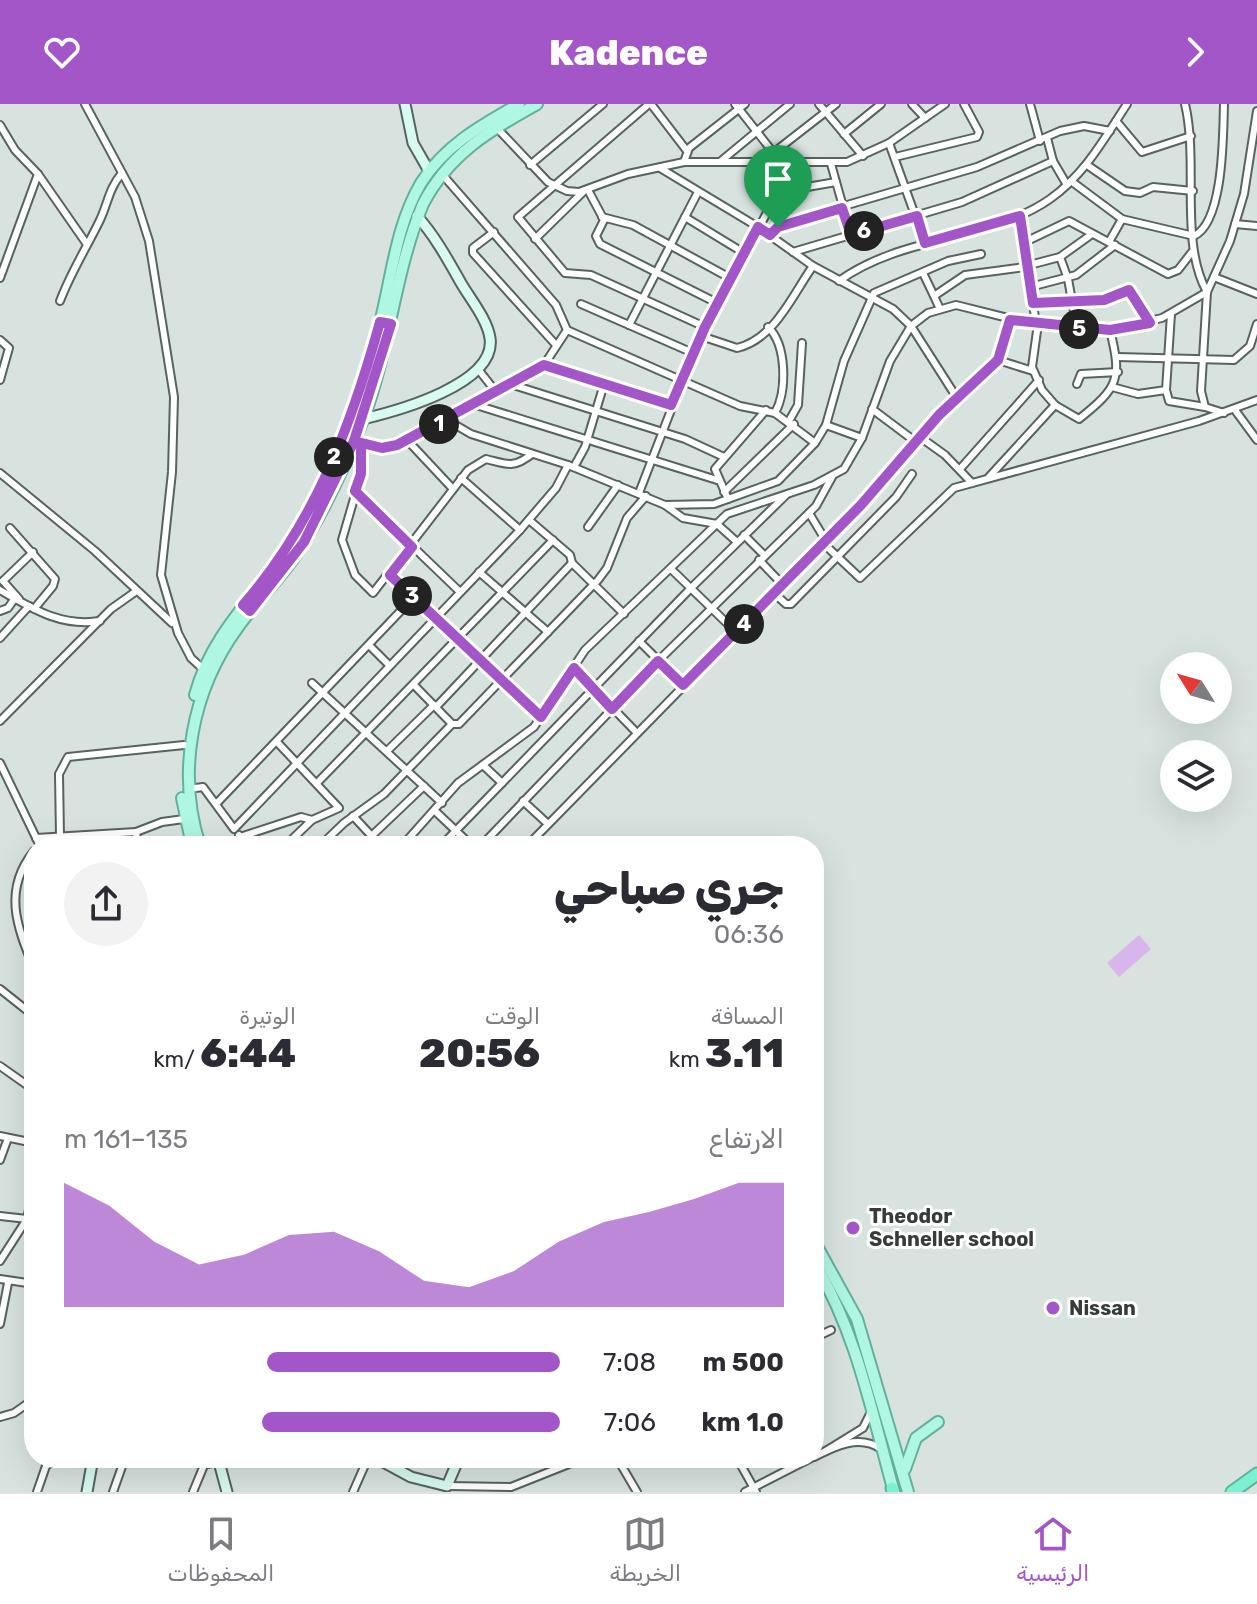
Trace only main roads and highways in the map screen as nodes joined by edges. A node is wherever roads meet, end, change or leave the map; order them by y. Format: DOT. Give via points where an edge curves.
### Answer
graph roads {
  1 [pos="519,104"];
  2 [pos="537,104"];
  3 [pos="435,172"];
  4 [pos="386,323"];
  5 [pos="246,608"];
  6 [pos="189,836"];
  7 [pos="198,836"];
  8 [pos="824,1259"];
  9 [pos="824,1282"];
  10 [pos="938,1422"];
  11 [pos="891,1429"];
  12 [pos="878,1432"];
  13 [pos="1257,1474"];
  14 [pos="906,1488"];
  15 [pos="893,1491"];
  16 [pos="1232,1492"];
  1 -- 3 [label="main road" via="466,136"];
  2 -- 3 [label="main road" via="495,127"];
  3 -- 4 [label="main road"];
  3 -- 4 [label="main road" via="406,215"];
  4 -- 5 [label="main road" via="351,419 304,523"];
  4 -- 5 [label="main road" via="357,442 304,542"];
  5 -- 6 [label="main road" via="203,669 184,745 184,819"];
  5 -- 7 [label="main road" via="207,678 193,732 188,789"];
  8 -- 11 [label="main road" via="857,1319"];
  9 -- 12 [label="main road" via="846,1326"];
  10 -- 14 [label="main road" via="913,1442 906,1458"];
  11 -- 12 [label="main road"];
  11 -- 14 [label="main road"];
  12 -- 15 [label="main road"];
  13 -- 16 [label="highway"];
}
